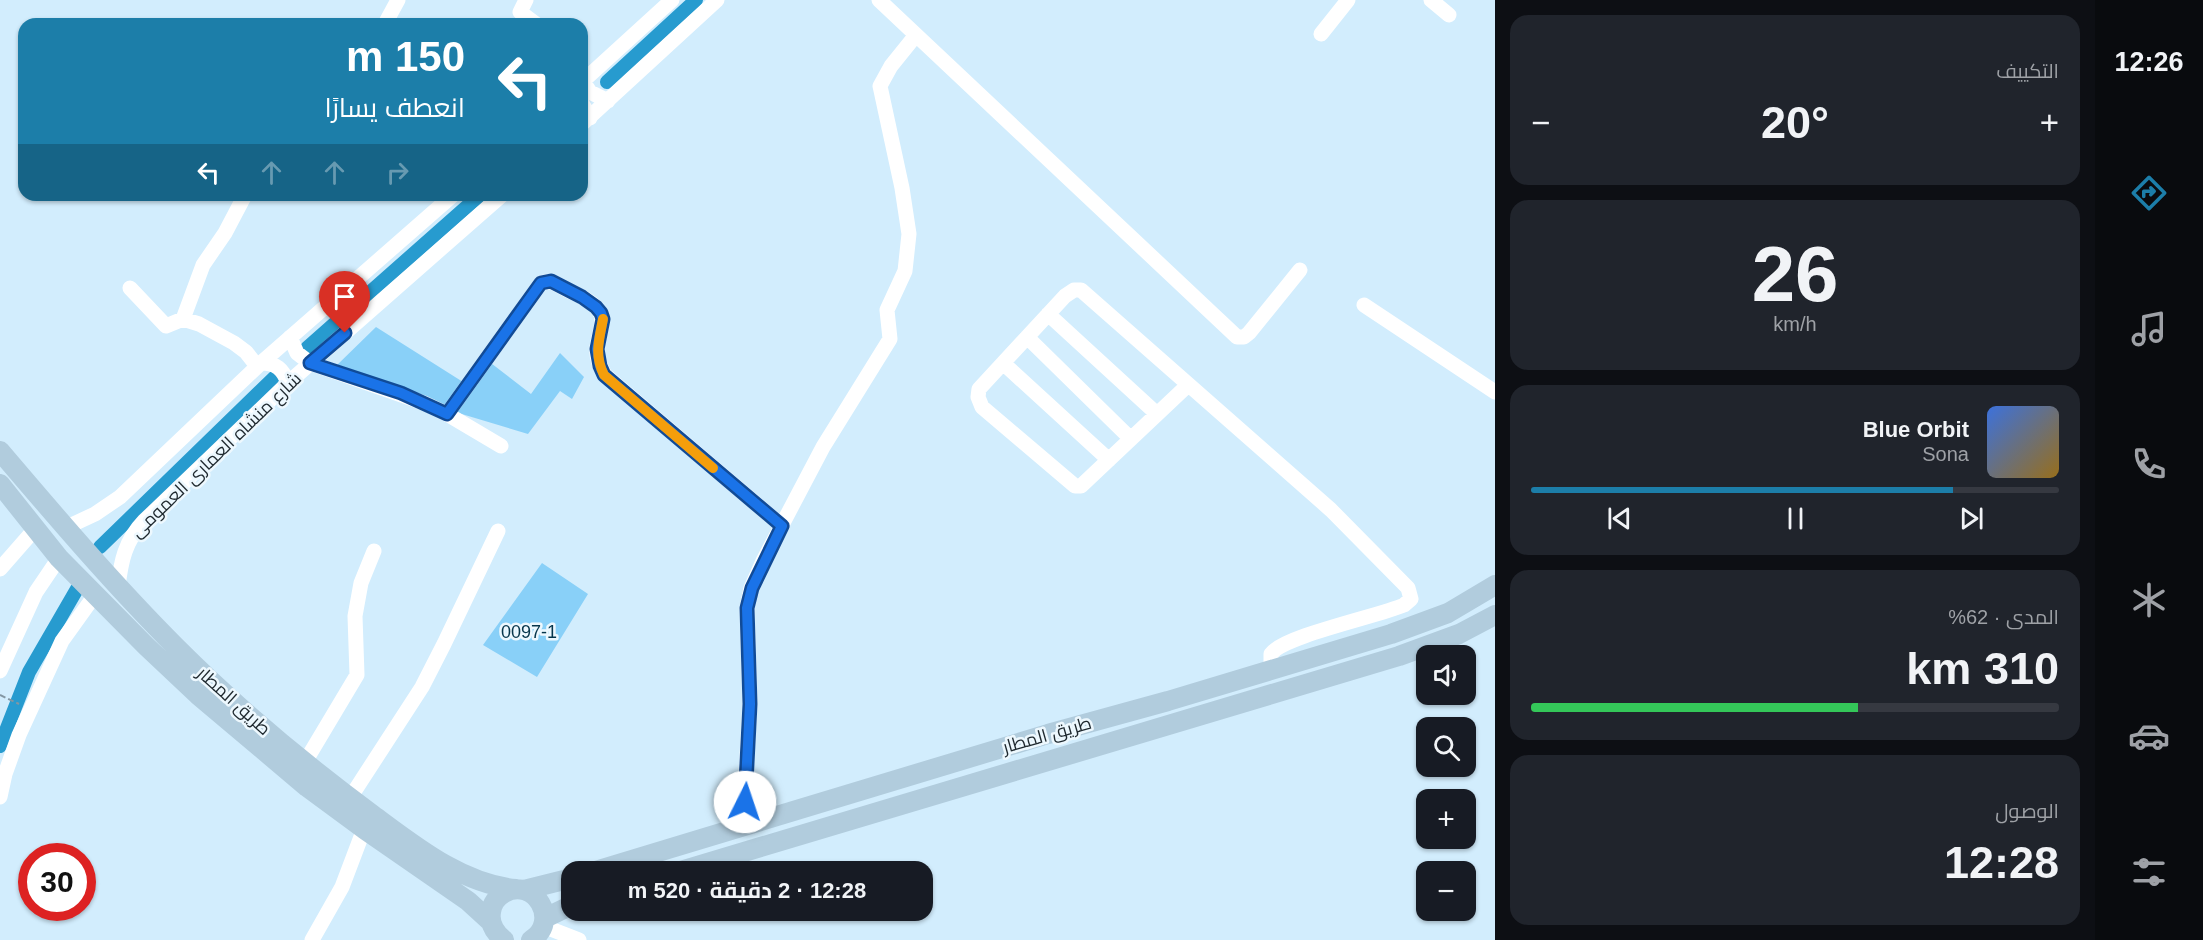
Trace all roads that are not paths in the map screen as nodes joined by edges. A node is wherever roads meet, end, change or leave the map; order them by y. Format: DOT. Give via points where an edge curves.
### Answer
graph roads {
  1 [pos="398,0"];
  2 [pos="525,0"];
  3 [pos="672,0"];
  4 [pos="717,0"];
  5 [pos="879,0"];
  6 [pos="1348,0"];
  7 [pos="1431,0"];
  8 [pos="1449,15"];
  9 [pos="388,18"];
  10 [pos="528,18"];
  11 [pos="916,34"];
  12 [pos="1321,34"];
  13 [pos="588,76"];
  14 [pos="588,89"];
  15 [pos="608,101"];
  16 [pos="588,119"];
  17 [pos="242,201"];
  18 [pos="446,201"];
  19 [pos="495,201"];
  20 [pos="1300,270"];
  21 [pos="130,288"];
  22 [pos="1364,305"];
  23 [pos="1048,314"];
  24 [pos="183,319"];
  25 [pos="290,337"];
  26 [pos="1028,337"];
  27 [pos="310,363"];
  28 [pos="1003,363"];
  29 [pos="259,365"];
  30 [pos="288,383"];
  31 [pos="1188,385"];
  32 [pos="1495,392"];
  33 [pos="447,414"];
  34 [pos="1157,414"];
  35 [pos="1131,439"];
  36 [pos="501,446"];
  37 [pos="0,451"];
  38 [pos="1109,460"];
  39 [pos="0,484"];
  40 [pos="782,526"];
  41 [pos="64,528"];
  42 [pos="35,529"];
  43 [pos="498,531"];
  44 [pos="374,551"];
  45 [pos="59,558"];
  46 [pos="0,569"];
  47 [pos="1495,585"];
  48 [pos="118,587"];
  49 [pos="95,595"];
  50 [pos="1495,615"];
  51 [pos="1271,670"];
  52 [pos="0,671"];
  53 [pos="305,762"];
  54 [pos="0,797"];
  55 [pos="350,798"];
  56 [pos="743,826"];
  57 [pos="364,829"];
  58 [pos="628,861"];
  59 [pos="714,861"];
  60 [pos="561,881"];
  61 [pos="520,890"];
  62 [pos="561,914"];
  63 [pos="491,922"];
  64 [pos="541,931"];
  65 [pos="312,940"];
  66 [pos="504,940"];
  67 [pos="579,940"];
  1 -- 9 [label="street"];
  2 -- 10 [label="street" via="520,12"];
  3 -- 13 [label="street"];
  4 -- 15 [label="street"];
  5 -- 11 [label="street"];
  6 -- 12 [label="street"];
  7 -- 8 [label="street"];
  11 -- 20 [label="street" via="1237,337 1244,338 1249,333"];
  11 -- 40 [label="street" via="880,86 909,234 905,271 887,310 890,339 823,447"];
  14 -- 15 [label="street"];
  15 -- 16 [label="street"];
  17 -- 24 [label="street" via="203,265"];
  18 -- 25 [label="street, شارع منشاه العمارى العمومى"];
  19 -- 27 [label="street, شارع منشاه العمارى العمومى"];
  21 -- 24 [label="street" via="166,326"];
  22 -- 32 [label="street"];
  23 -- 26 [label="street"];
  23 -- 31 [label="street" via="1070,292 1082,290"];
  23 -- 34 [label="street"];
  24 -- 29 [label="street" via="234,343"];
  25 -- 27 [label="street" via="297,353"];
  25 -- 29 [label="street, شارع منشاه العمارى العمومى"];
  26 -- 28 [label="street"];
  26 -- 35 [label="street"];
  27 -- 30 [label="street, شارع منشاه العمارى العمومى"];
  27 -- 33 [label="street" via="401,393"];
  28 -- 38 [label="street"];
  28 -- 38 [label="street" via="979,389 982,407 1075,486 1081,486"];
  29 -- 30 [label="street" via="270,363 279,367"];
  29 -- 41 [label="street, شارع منشاه العمارى العمومى" via="120,497"];
  30 -- 48 [label="street, شارع منشاه العمارى العمومى" via="133,532 121,560"];
  31 -- 34 [label="street"];
  31 -- 51 [label="street" via="1331,510 1411,594 1408,603 1395,609 1278,646 1270,656"];
  33 -- 36 [label="street"];
  33 -- 40 [label="street" via="541,283 551,281 582,297 601,313 597,349 604,375"];
  34 -- 35 [label="street"];
  35 -- 38 [label="street"];
  37 -- 41 [label="main road, طريق المطار"];
  39 -- 42 [label="main road, طريق المطار"];
  40 -- 56 [label="street" via="752,588 747,608 750,704"];
  41 -- 48 [label="main road, طريق المطار"];
  42 -- 45 [label="main road, طريق المطار"];
  42 -- 46 [label="street"];
  43 -- 55 [label="street" via="422,687"];
  44 -- 53 [label="street" via="361,583 355,616 357,675"];
  45 -- 49 [label="main road, طريق المطار"];
  45 -- 52 [label="street" via="36,592"];
  47 -- 51 [label="main road, طريق المطار" via="1420,625"];
  48 -- 53 [label="main road, طريق المطار" via="214,684"];
  49 -- 54 [label="street" via="62,641 19,735"];
  49 -- 57 [label="main road, طريق المطار" via="243,734"];
  50 -- 59 [label="main road, طريق المطار" via="1399,657"];
  51 -- 56 [label="main road, طريق المطار"];
  53 -- 55 [label="main road, طريق المطار"];
  55 -- 61 [label="main road, طريق المطار" via="421,849 466,875 490,885"];
  56 -- 58 [label="main road, طريق المطار"];
  57 -- 63 [label="main road, طريق المطار" via="468,901"];
  57 -- 65 [label="street" via="342,887"];
  60 -- 61 [label="main road, طريق المطار"];
  61 -- 63 [label="main road" via="496,900"];
  61 -- 64 [label="main road" via="531,892 542,903"];
  62 -- 64 [label="main road"];
  63 -- 66 [label="main road, طريق المطار"];
  64 -- 67 [label="street"];
}
